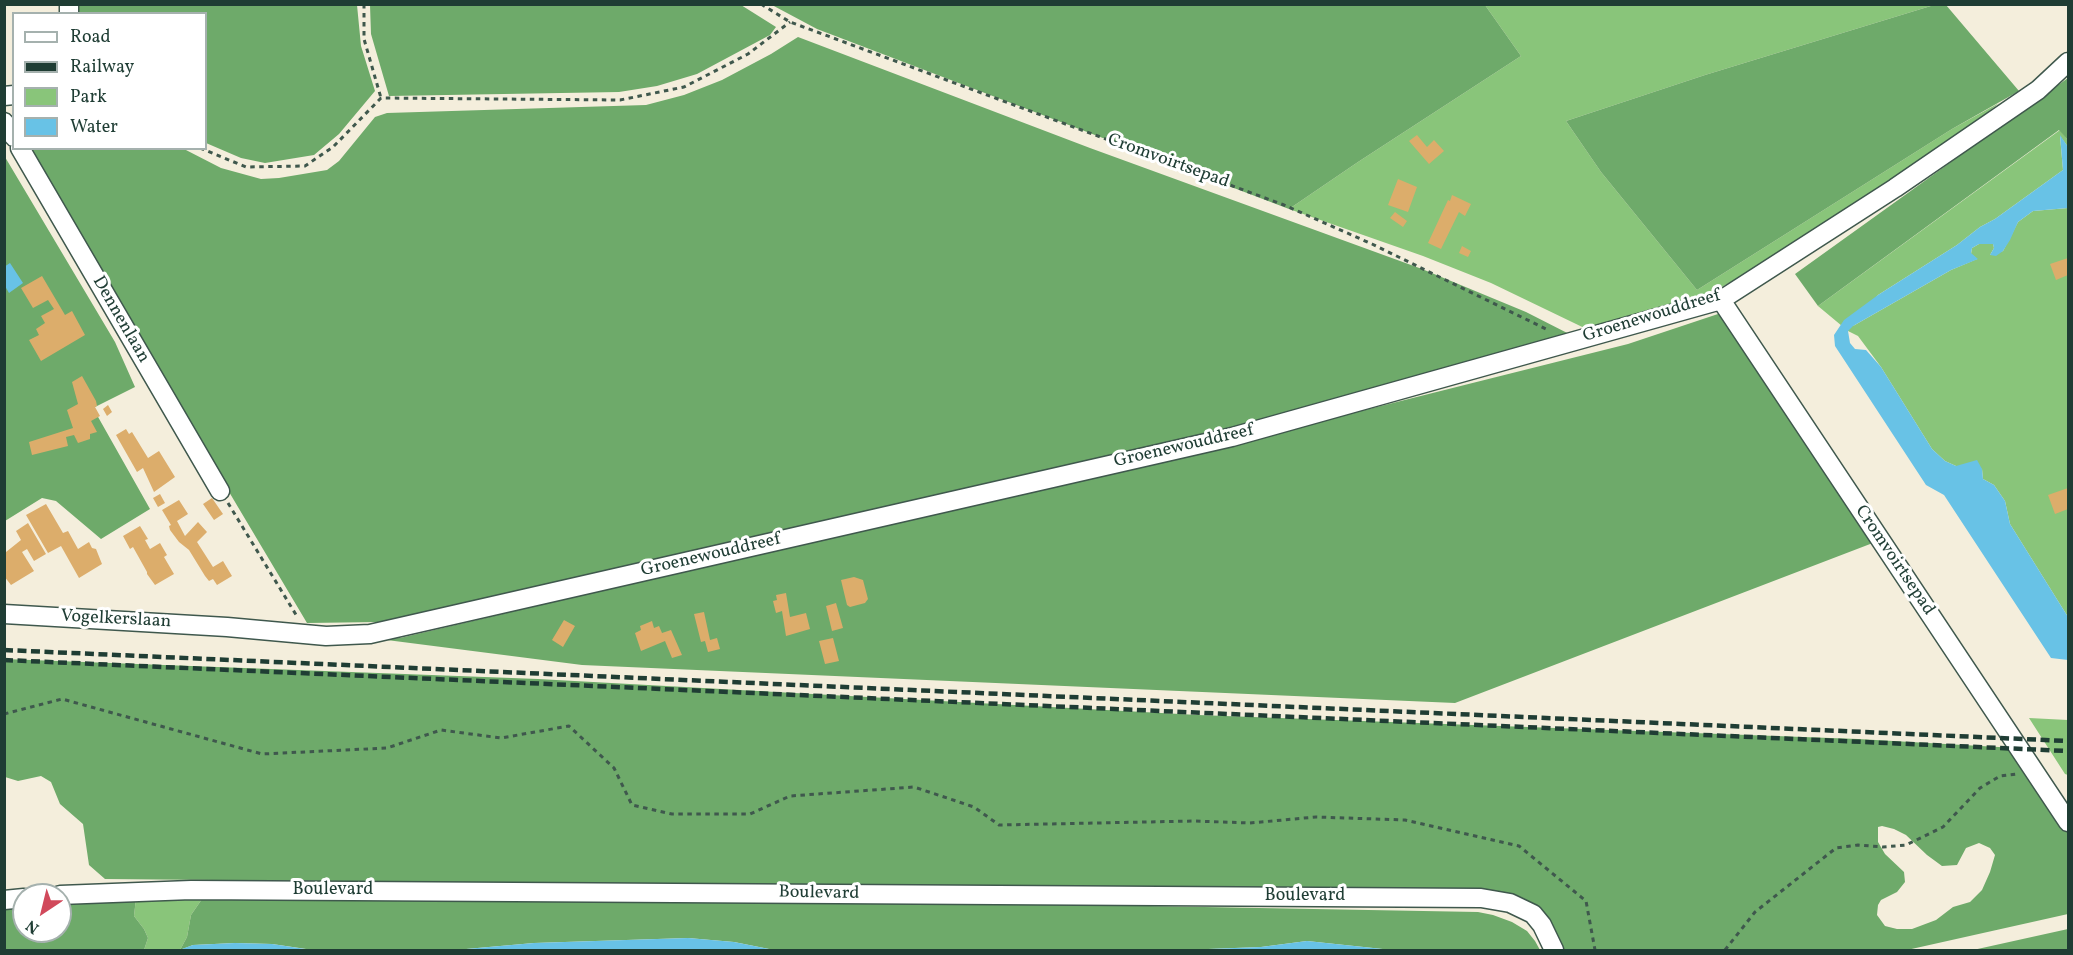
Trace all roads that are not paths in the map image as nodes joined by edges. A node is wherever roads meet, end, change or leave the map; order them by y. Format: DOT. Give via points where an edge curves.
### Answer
graph roads {
  1 [pos="2068,62"];
  2 [pos="21,150"];
  3 [pos="1721,300"];
  4 [pos="220,491"];
  5 [pos="4,614"];
  6 [pos="227,627"];
  7 [pos="2068,822"];
  8 [pos="72,895"];
  9 [pos="1554,951"];
  1 -- 3 [label="street, Groenewouddreef" via="2038,90"];
  2 -- 4 [label="street, Dennenlaan"];
  3 -- 6 [label="street, Groenewouddreef" via="1208,442 370,634 326,636"];
  3 -- 7 [label="street, Cromvoirtsepad"];
  5 -- 6 [label="street, Vogelkerslaan"];
  8 -- 9 [label="street, Boulevard" via="202,890 1481,898 1510,903 1533,914"];
}
